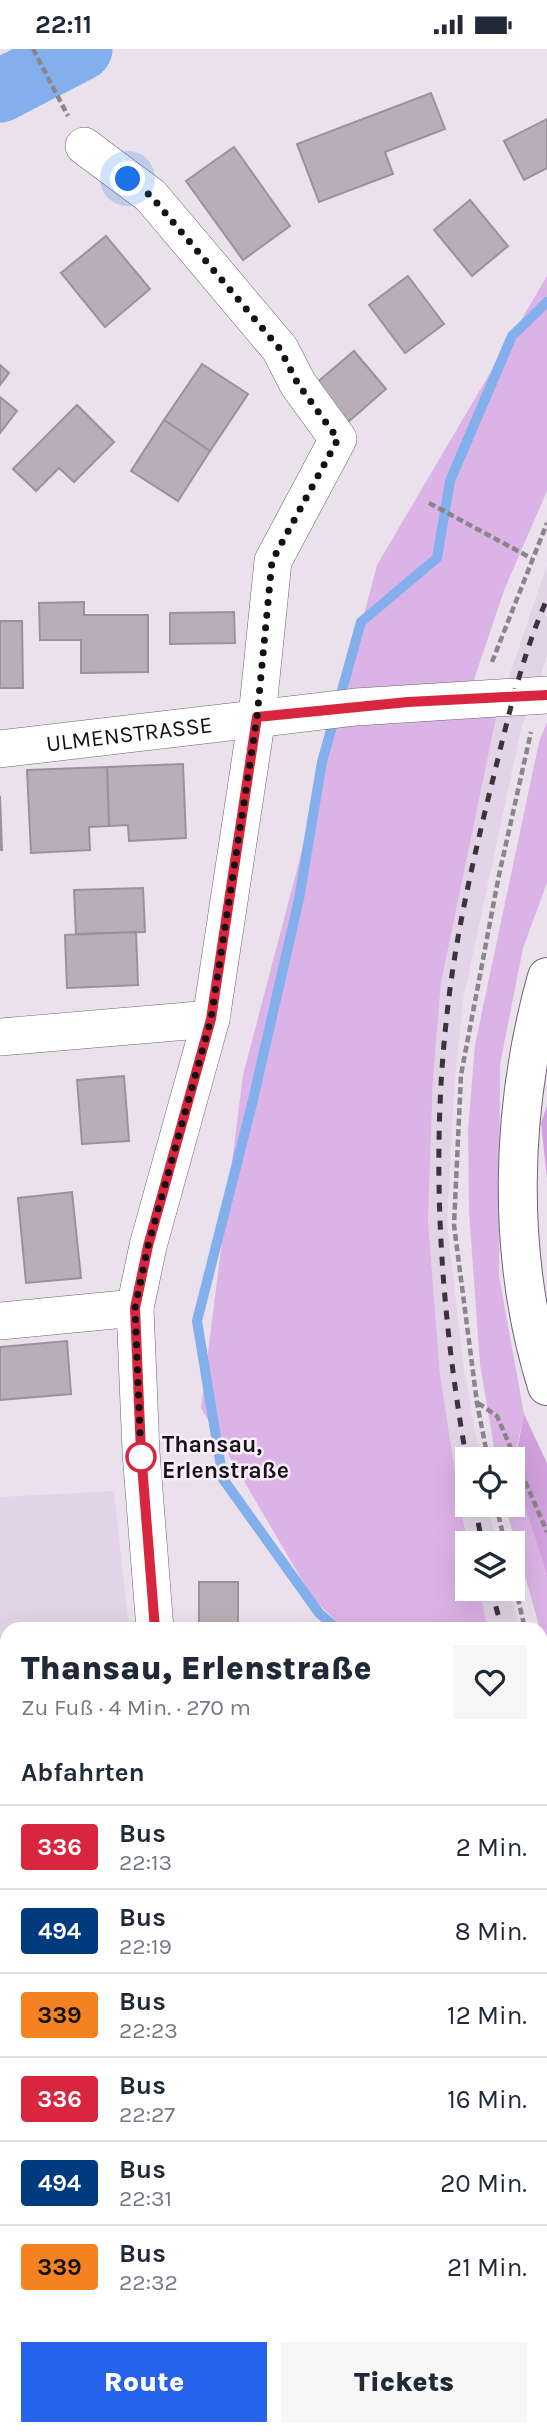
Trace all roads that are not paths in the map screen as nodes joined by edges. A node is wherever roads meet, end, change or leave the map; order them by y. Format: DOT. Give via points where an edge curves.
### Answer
graph roads {
  1 [pos="84,146"];
  2 [pos="543,695"];
  3 [pos="257,717"];
  4 [pos="0,749"];
  5 [pos="547,977"];
  6 [pos="211,1019"];
  7 [pos="0,1037"];
  8 [pos="135,1308"];
  9 [pos="0,1321"];
  10 [pos="547,1386"];
  11 [pos="154,1622"];
  1 -- 3 [label="street" via="151,196 280,349 298,384 338,439 272,561"];
  2 -- 3 [label="street, ULMENSTRASSE"];
  3 -- 4 [label="street, ULMENSTRASSE"];
  3 -- 6 [label="street"];
  5 -- 10 [label="main road" via="533,1026 522,1108 518,1191 521,1260"];
  6 -- 7 [label="street"];
  6 -- 8 [label="street"];
  8 -- 9 [label="street"];
  8 -- 11 [label="street"];
}
